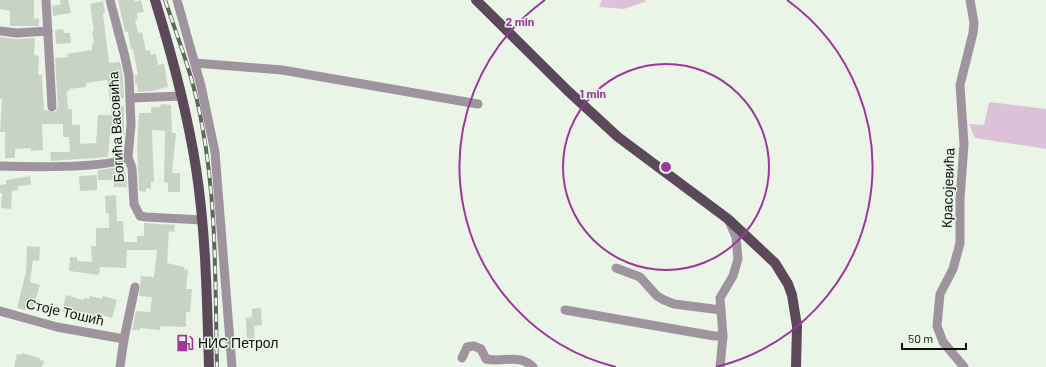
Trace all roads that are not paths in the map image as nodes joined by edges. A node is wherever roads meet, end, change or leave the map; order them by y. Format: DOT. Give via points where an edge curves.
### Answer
graph roads {
  1 [pos="46,0"];
  2 [pos="110,0"];
  3 [pos="155,0"];
  4 [pos="177,0"];
  5 [pos="476,0"];
  6 [pos="970,0"];
  7 [pos="0,31"];
  8 [pos="48,31"];
  9 [pos="195,63"];
  10 [pos="182,96"];
  11 [pos="131,98"];
  12 [pos="478,104"];
  13 [pos="52,107"];
  14 [pos="128,157"];
  15 [pos="0,166"];
  16 [pos="728,219"];
  17 [pos="202,220"];
  18 [pos="616,268"];
  19 [pos="134,287"];
  20 [pos="565,310"];
  21 [pos="721,310"];
  22 [pos="0,311"];
  23 [pos="723,336"];
  24 [pos="124,339"];
  25 [pos="462,358"];
  26 [pos="120,367"];
  27 [pos="209,367"];
  28 [pos="232,367"];
  29 [pos="533,367"];
  30 [pos="720,367"];
  31 [pos="796,367"];
  32 [pos="964,367"];
  1 -- 8 [label="street"];
  2 -- 11 [label="street, Богића Васовића" via="125,56"];
  3 -- 10 [label="main road"];
  4 -- 9 [label="street"];
  5 -- 16 [label="main road" via="618,137"];
  6 -- 32 [label="street, Красојевића" via="973,33 960,84 964,144 960,243 953,269 940,294 937,326 943,342"];
  7 -- 8 [label="street"];
  8 -- 13 [label="street"];
  9 -- 12 [label="street" via="282,70"];
  9 -- 28 [label="street" via="215,152"];
  10 -- 11 [label="street"];
  10 -- 17 [label="main road" via="196,169"];
  11 -- 14 [label="street, Богића Васовића" via="131,140"];
  14 -- 15 [label="street" via="121,162 99,164"];
  14 -- 17 [label="street, Богића Васовића" via="132,168 134,204 140,216"];
  16 -- 21 [label="street" via="736,237 738,259 734,276 720,298"];
  16 -- 31 [label="main road" via="775,263 788,284 797,326"];
  17 -- 27 [label="main road"];
  18 -- 21 [label="street" via="640,277 664,300 674,304"];
  19 -- 24 [label="street"];
  20 -- 23 [label="street"];
  21 -- 23 [label="street"];
  22 -- 24 [label="street, Стоје Тошић" via="57,327"];
  23 -- 30 [label="street"];
  24 -- 26 [label="street"];
  25 -- 29 [label="street" via="467,347 474,346 481,350 486,359 521,359"];
}
